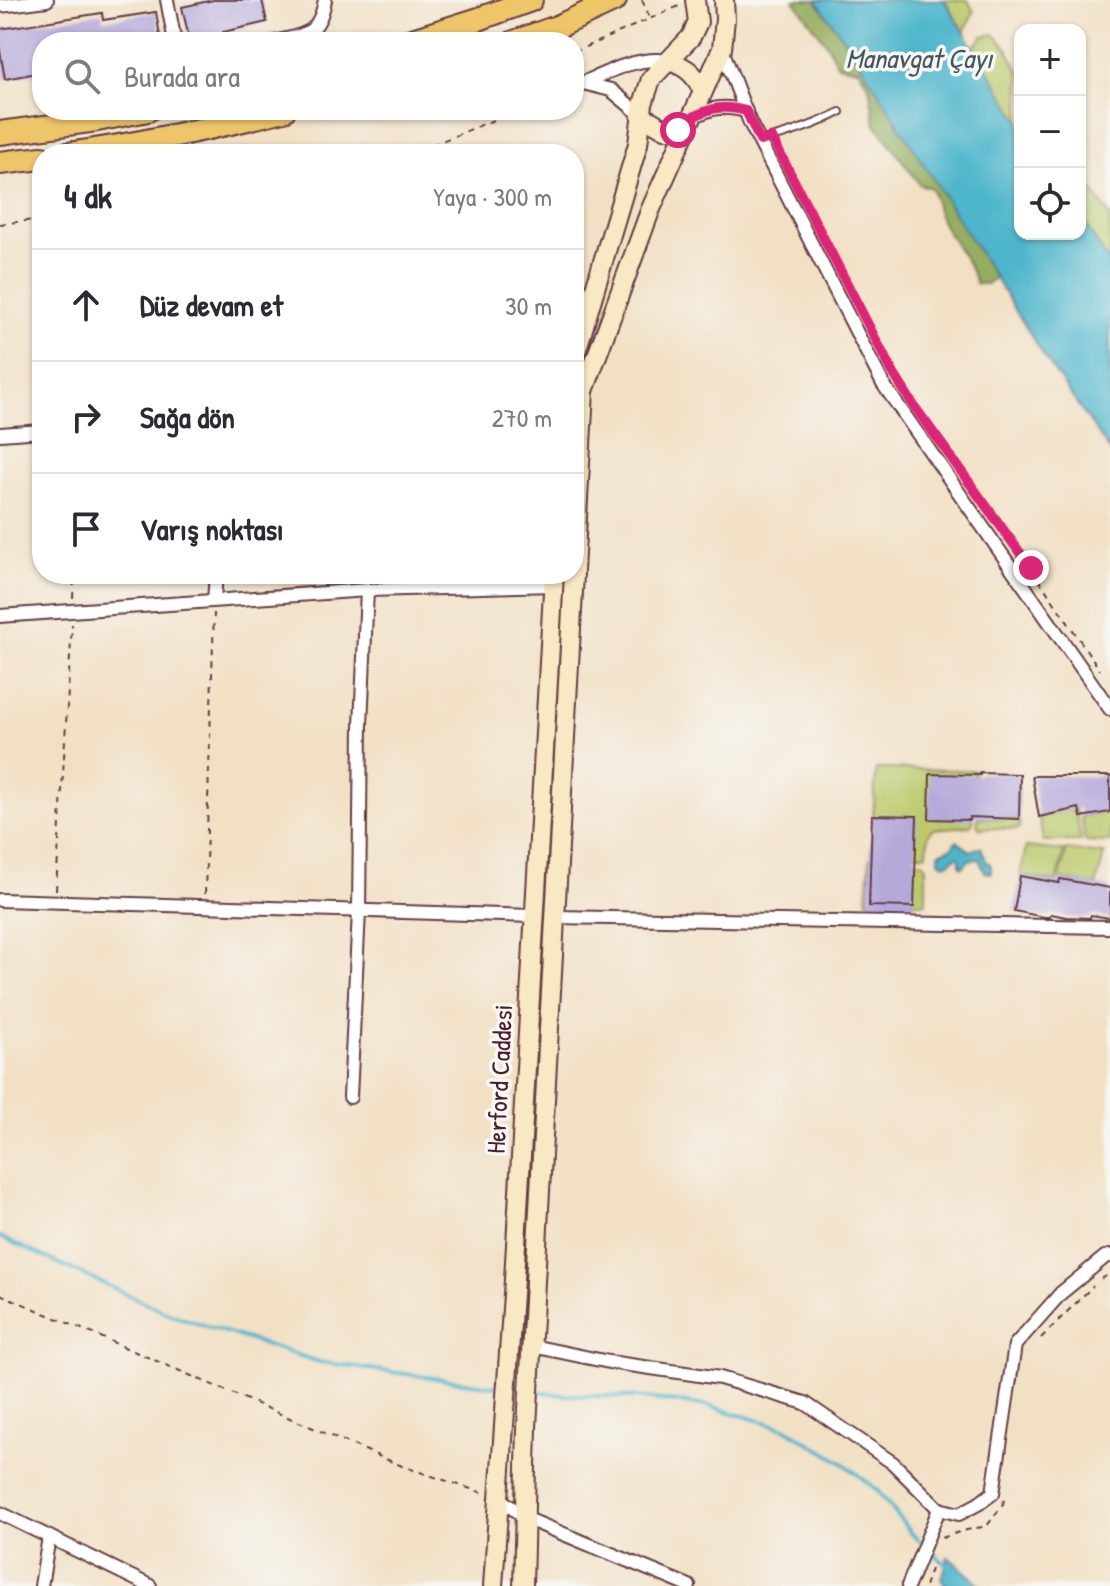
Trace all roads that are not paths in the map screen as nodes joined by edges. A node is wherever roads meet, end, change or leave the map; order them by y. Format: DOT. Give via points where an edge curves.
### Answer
graph roads {
  1 [pos="47,0"];
  2 [pos="167,0"];
  3 [pos="325,0"];
  4 [pos="531,0"];
  5 [pos="615,0"];
  6 [pos="724,0"];
  7 [pos="689,2"];
  8 [pos="0,6"];
  9 [pos="173,32"];
  10 [pos="307,32"];
  11 [pos="438,32"];
  12 [pos="543,32"];
  13 [pos="722,49"];
  14 [pos="669,61"];
  15 [pos="584,83"];
  16 [pos="584,86"];
  17 [pos="703,91"];
  18 [pos="746,111"];
  19 [pos="840,112"];
  20 [pos="641,115"];
  21 [pos="47,120"];
  22 [pos="243,120"];
  23 [pos="689,123"];
  24 [pos="0,133"];
  25 [pos="760,141"];
  26 [pos="122,144"];
  27 [pos="32,159"];
  28 [pos="0,163"];
  29 [pos="584,325"];
  30 [pos="584,391"];
  31 [pos="32,432"];
  32 [pos="0,434"];
  33 [pos="215,584"];
  34 [pos="479,584"];
  35 [pos="554,584"];
  36 [pos="573,584"];
  37 [pos="367,590"];
  38 [pos="214,600"];
  39 [pos="0,616"];
  40 [pos="1110,709"];
  41 [pos="0,900"];
  42 [pos="359,911"];
  43 [pos="535,916"];
  44 [pos="555,917"];
  45 [pos="1110,927"];
  46 [pos="350,1097"];
  47 [pos="1110,1256"];
  48 [pos="532,1348"];
  49 [pos="499,1498"];
  50 [pos="939,1509"];
  51 [pos="0,1513"];
  52 [pos="525,1518"];
  53 [pos="49,1537"];
  54 [pos="41,1586"];
  55 [pos="150,1586"];
  56 [pos="493,1586"];
  57 [pos="523,1586"];
  58 [pos="689,1586"];
  59 [pos="908,1586"];
  1 -- 8 [label="street"];
  2 -- 9 [label="street"];
  3 -- 10 [label="street" via="322,17"];
  4 -- 11 [label="highway"];
  5 -- 12 [label="highway"];
  6 -- 13 [label="main road, Herford Caddesi"];
  7 -- 14 [label="main road" via="698,22"];
  13 -- 17 [label="main road, Herford Caddesi"];
  13 -- 18 [label="street"];
  14 -- 15 [label="street" via="642,61"];
  14 -- 17 [label="main road" via="687,68"];
  14 -- 20 [label="main road" via="651,79"];
  16 -- 20 [label="street" via="611,90"];
  17 -- 23 [label="main road, Herford Caddesi"];
  18 -- 23 [label="street" via="709,109"];
  18 -- 25 [label="street"];
  19 -- 25 [label="lane"];
  20 -- 23 [label="main road" via="665,129"];
  20 -- 29 [label="main road" via="638,144"];
  21 -- 24 [label="highway"];
  22 -- 26 [label="highway"];
  23 -- 30 [label="main road, Herford Caddesi" via="650,211"];
  25 -- 40 [label="street" via="883,384"];
  27 -- 28 [label="highway"];
  31 -- 32 [label="street"];
  33 -- 38 [label="street"];
  34 -- 37 [label="street"];
  35 -- 43 [label="main road, Herford Caddesi"];
  36 -- 44 [label="main road, Herford Caddesi"];
  37 -- 38 [label="street"];
  37 -- 42 [label="street"];
  38 -- 39 [label="street"];
  41 -- 42 [label="street"];
  42 -- 43 [label="street"];
  42 -- 46 [label="street"];
  43 -- 49 [label="main road, Herford Caddesi"];
  44 -- 45 [label="street"];
  44 -- 48 [label="main road, Herford Caddesi"];
  47 -- 50 [label="street" via="1061,1293 1015,1345 993,1493 959,1514"];
  48 -- 50 [label="street" via="720,1378 805,1403 893,1463"];
  48 -- 52 [label="main road, Herford Caddesi"];
  49 -- 52 [label="street"];
  49 -- 56 [label="main road, Herford Caddesi"];
  50 -- 59 [label="street"];
  51 -- 53 [label="street"];
  52 -- 57 [label="main road, Herford Caddesi"];
  52 -- 58 [label="street"];
  53 -- 54 [label="street"];
  53 -- 55 [label="street"];
}
